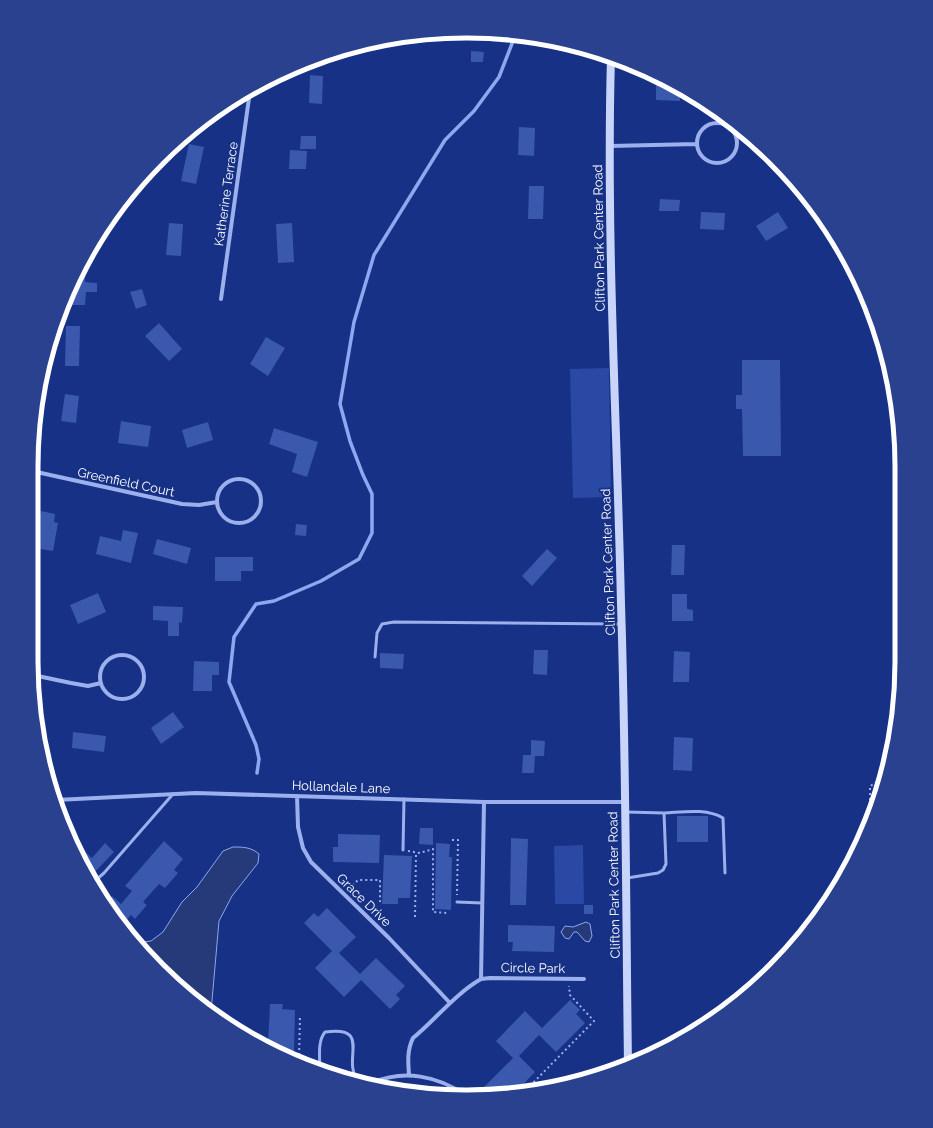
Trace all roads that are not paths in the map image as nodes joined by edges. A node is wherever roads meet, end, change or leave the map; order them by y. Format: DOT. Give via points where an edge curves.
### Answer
graph roads {
  1 [pos="611,64"];
  2 [pos="249,97"];
  3 [pos="723,124"];
  4 [pos="734,132"];
  5 [pos="697,144"];
  6 [pos="610,146"];
  7 [pos="221,299"];
  8 [pos="38,472"];
  9 [pos="217,502"];
  10 [pos="622,624"];
  11 [pos="375,657"];
  12 [pos="39,676"];
  13 [pos="101,683"];
  14 [pos="173,794"];
  15 [pos="297,796"];
  16 [pos="404,799"];
  17 [pos="61,800"];
  18 [pos="484,802"];
  19 [pos="625,802"];
  20 [pos="626,812"];
  21 [pos="664,813"];
  22 [pos="403,850"];
  23 [pos="725,873"];
  24 [pos="626,878"];
  25 [pos="97,879"];
  26 [pos="457,902"];
  27 [pos="482,903"];
  28 [pos="481,979"];
  29 [pos="584,979"];
  30 [pos="450,1004"];
  31 [pos="628,1058"];
  32 [pos="320,1064"];
  33 [pos="354,1074"];
  34 [pos="409,1076"];
  35 [pos="379,1081"];
  36 [pos="458,1090"];
  1 -- 6 [label="street, Clifton Park Center Road"];
  2 -- 7 [label="street, Katherine Terrace"];
  3 -- 5 [label="street" via="717,123 704,127 697,138"];
  4 -- 5 [label="street" via="736,149 729,159 717,163 701,156"];
  5 -- 6 [label="street"];
  6 -- 10 [label="street, Clifton Park Center Road" via="610,226"];
  8 -- 9 [label="street, Greenfield Court" via="182,504"];
  9 -- 9 [label="street" via="223,485 240,478 256,486 261,503 251,520 238,523 226,519"];
  10 -- 11 [label="lane" via="394,622 382,624 379,628"];
  10 -- 19 [label="street, Clifton Park Center Road"];
  12 -- 13 [label="street" via="88,686"];
  13 -- 13 [label="street" via="104,665 120,655 132,657 144,671 141,690 131,698 113,697"];
  14 -- 15 [label="street, Hollandale Lane"];
  14 -- 17 [label="street, Hollandale Lane"];
  14 -- 25 [label="lane"];
  15 -- 16 [label="street, Hollandale Lane"];
  15 -- 30 [label="street, Grace Drive" via="298,827 303,848 311,862 389,938"];
  16 -- 18 [label="street, Hollandale Lane"];
  16 -- 22 [label="lane"];
  18 -- 19 [label="street, Hollandale Lane"];
  18 -- 27 [label="street"];
  19 -- 20 [label="street, Clifton Park Center Road"];
  20 -- 21 [label="lane"];
  20 -- 24 [label="street, Clifton Park Center Road"];
  21 -- 23 [label="lane" via="706,811 723,818"];
  21 -- 24 [label="lane" via="666,864 663,870"];
  24 -- 31 [label="street, Clifton Park Center Road"];
  26 -- 27 [label="lane"];
  27 -- 28 [label="street"];
  28 -- 29 [label="street, Circle Park"];
  28 -- 30 [label="street"];
  30 -- 34 [label="street" via="410,1043"];
  32 -- 33 [label="lane" via="320,1047 325,1032 348,1033 354,1045"];
  34 -- 35 [label="street"];
  34 -- 36 [label="street" via="441,1081"];
}
